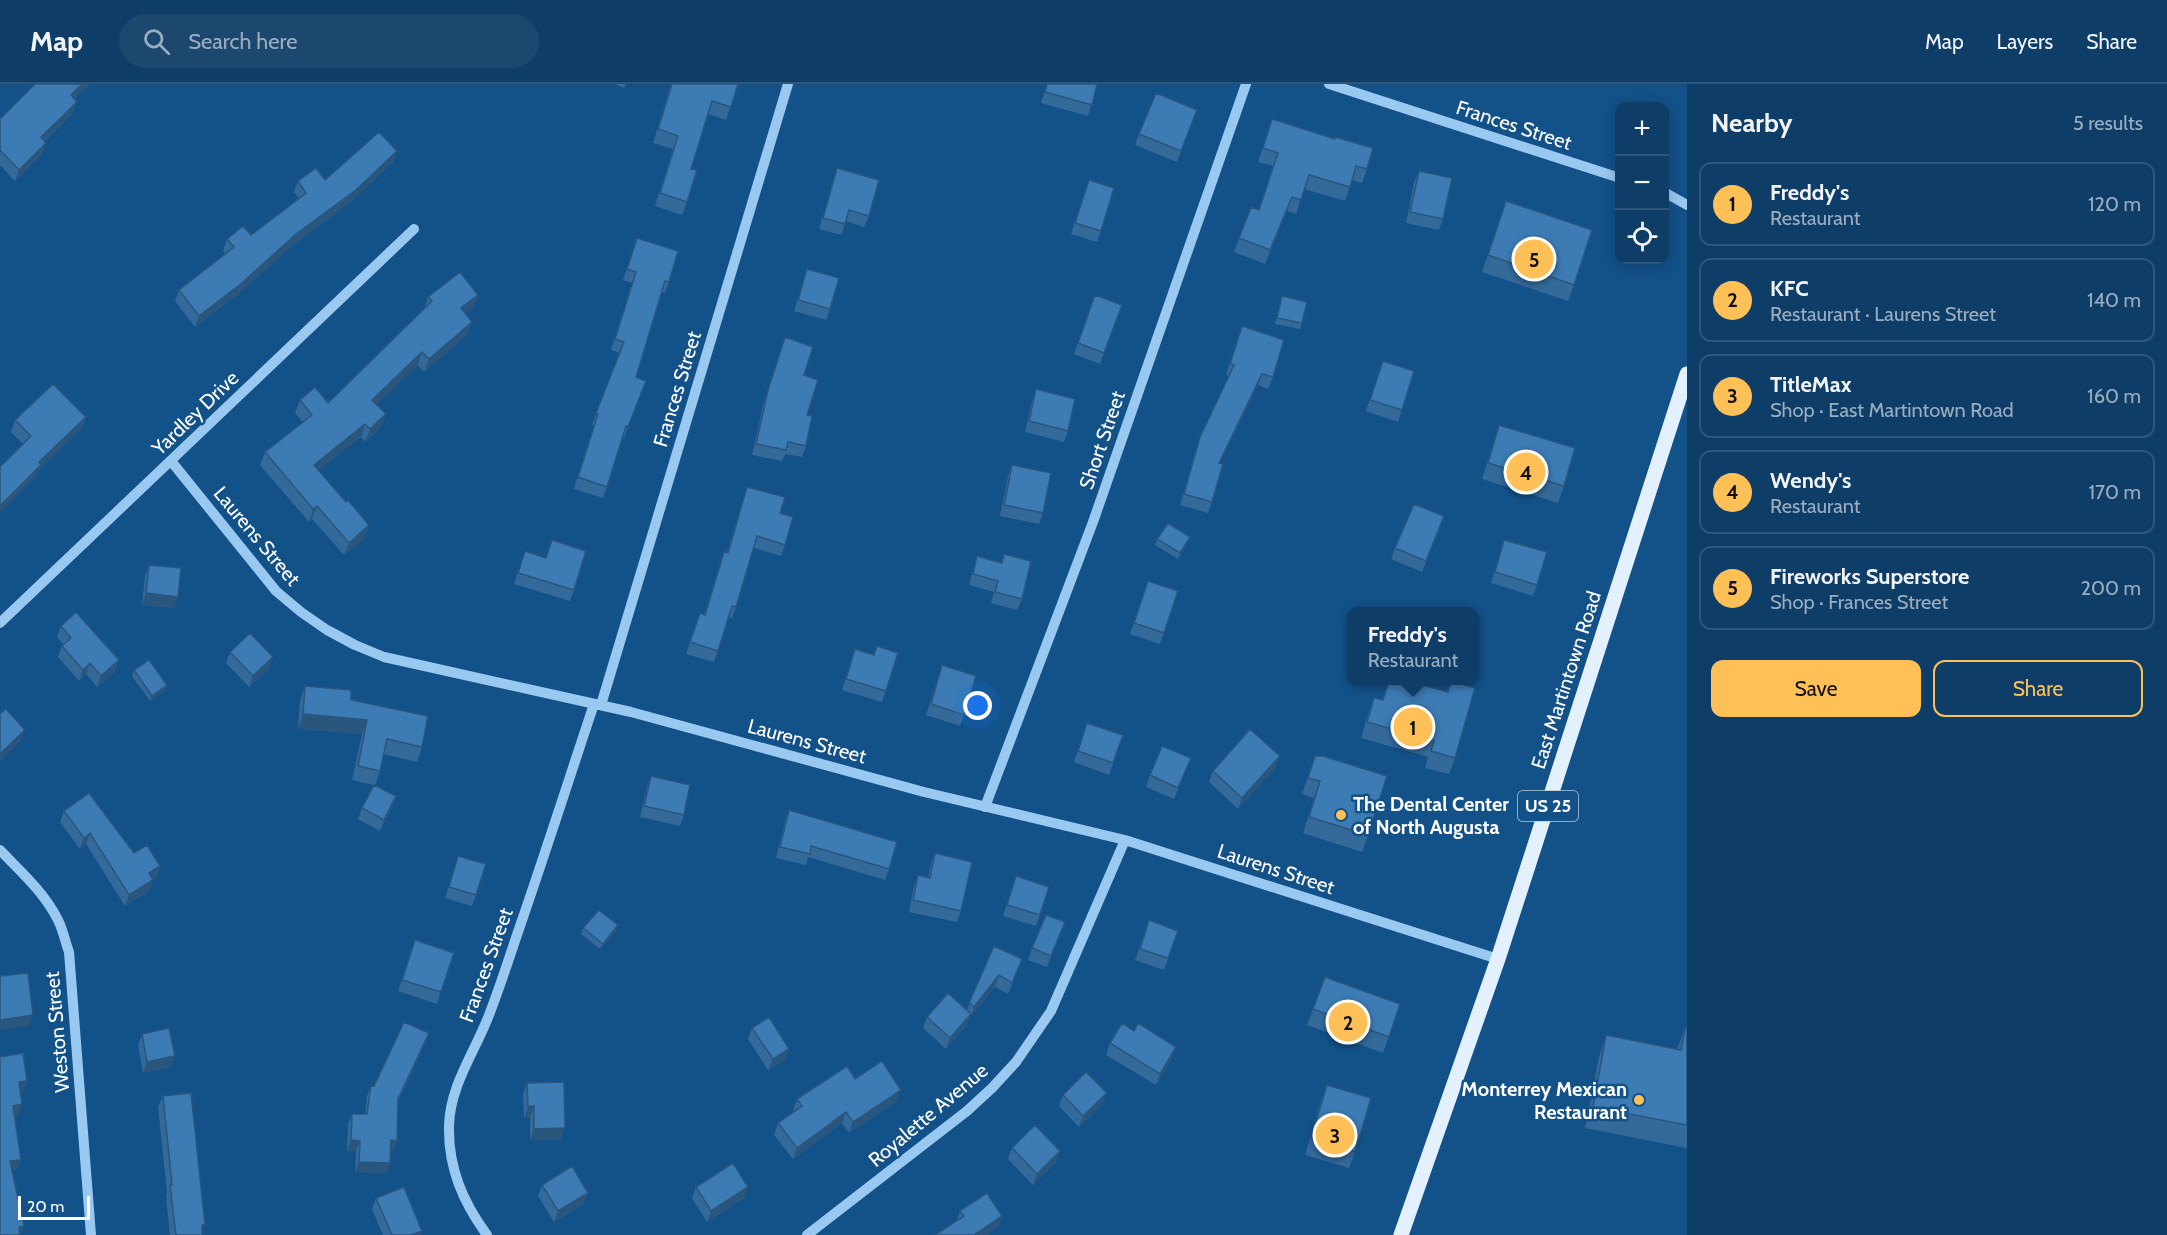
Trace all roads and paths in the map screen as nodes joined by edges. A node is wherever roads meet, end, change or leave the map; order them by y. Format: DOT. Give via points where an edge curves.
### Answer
graph roads {
  1 [pos="788,84"];
  2 [pos="1246,84"];
  3 [pos="1329,84"];
  4 [pos="1615,176"];
  5 [pos="1669,194"];
  6 [pos="1687,205"];
  7 [pos="414,229"];
  8 [pos="1687,374"];
  9 [pos="171,461"];
  10 [pos="0,623"];
  11 [pos="598,705"];
  12 [pos="986,807"];
  13 [pos="1125,840"];
  14 [pos="0,850"];
  15 [pos="1498,959"];
  16 [pos="91,1235"];
  17 [pos="487,1235"];
  18 [pos="807,1235"];
  19 [pos="1401,1235"];
  1 -- 11 [label="street, Frances Street"];
  2 -- 12 [label="street, Short Street" via="1093,522"];
  3 -- 4 [label="street, Frances Street"];
  5 -- 6 [label="street"];
  7 -- 9 [label="street, Yardley Drive"];
  8 -- 15 [label="main road, East Martintown Road / US 25"];
  9 -- 10 [label="street, Yardley Drive"];
  9 -- 11 [label="street, Laurens Street" via="276,591 327,630 384,657"];
  11 -- 12 [label="street, Laurens Street"];
  11 -- 17 [label="street, Frances Street" via="489,1016 452,1101 450,1136 454,1170 471,1213"];
  12 -- 13 [label="street, Laurens Street"];
  13 -- 15 [label="street, Laurens Street"];
  13 -- 18 [label="street, Royalette Avenue" via="1051,1011 1016,1062 967,1112"];
  14 -- 16 [label="street, Weston Street" via="50,905 69,952"];
  15 -- 19 [label="main road, East Martintown Road / US 25"];
}
